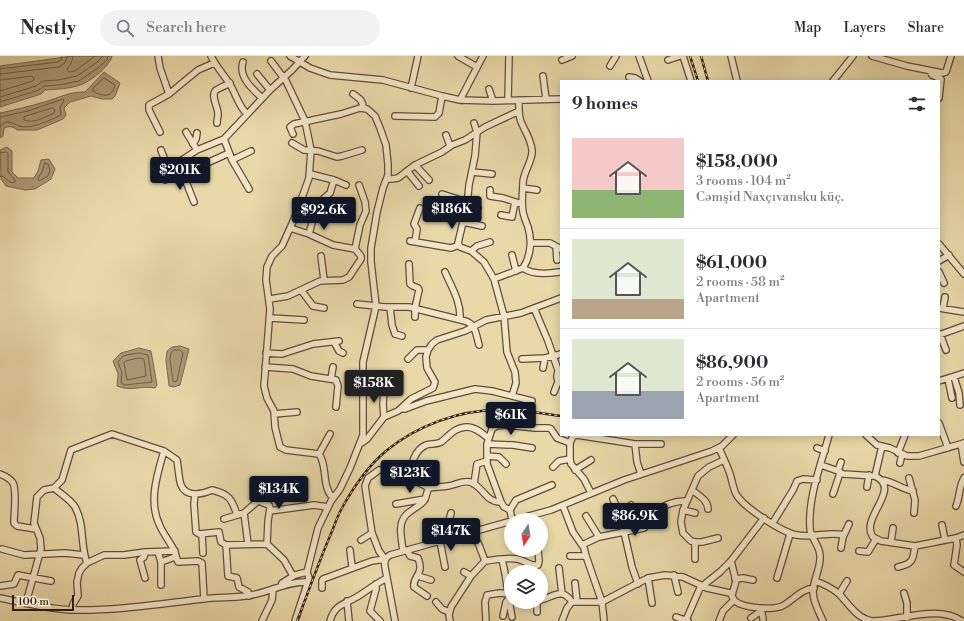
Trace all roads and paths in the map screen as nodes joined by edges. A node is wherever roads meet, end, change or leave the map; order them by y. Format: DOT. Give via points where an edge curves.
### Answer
graph roads {
  1 [pos="158,56"];
  2 [pos="211,56"];
  3 [pos="290,56"];
  4 [pos="305,56"];
  5 [pos="418,56"];
  6 [pos="458,56"];
  7 [pos="482,56"];
  8 [pos="508,56"];
  9 [pos="572,56"];
  10 [pos="616,56"];
  11 [pos="639,56"];
  12 [pos="680,56"];
  13 [pos="683,56"];
  14 [pos="731,56"];
  15 [pos="853,56"];
  16 [pos="872,56"];
  17 [pos="951,56"];
  18 [pos="562,60"];
  19 [pos="668,60"];
  20 [pos="271,61"];
  21 [pos="243,62"];
  22 [pos="299,62"];
  23 [pos="214,63"];
  24 [pos="610,66"];
  25 [pos="476,67"];
  26 [pos="930,71"];
  27 [pos="257,74"];
  28 [pos="542,76"];
  29 [pos="284,77"];
  30 [pos="628,77"];
  31 [pos="638,80"];
  32 [pos="648,80"];
  33 [pos="691,80"];
  34 [pos="738,80"];
  35 [pos="834,80"];
  36 [pos="230,84"];
  37 [pos="430,86"];
  38 [pos="412,88"];
  39 [pos="940,88"];
  40 [pos="489,89"];
  41 [pos="270,90"];
  42 [pos="428,93"];
  43 [pos="168,94"];
  44 [pos="353,94"];
  45 [pos="442,96"];
  46 [pos="262,98"];
  47 [pos="546,99"];
  48 [pos="560,99"];
  49 [pos="460,100"];
  50 [pos="508,100"];
  51 [pos="519,100"];
  52 [pos="492,101"];
  53 [pos="363,108"];
  54 [pos="519,111"];
  55 [pos="247,114"];
  56 [pos="395,116"];
  57 [pos="305,122"];
  58 [pos="217,123"];
  59 [pos="474,123"];
  60 [pos="160,132"];
  61 [pos="186,132"];
  62 [pos="477,132"];
  63 [pos="197,133"];
  64 [pos="293,134"];
  65 [pos="446,135"];
  66 [pos="224,139"];
  67 [pos="292,143"];
  68 [pos="193,144"];
  69 [pos="450,146"];
  70 [pos="161,150"];
  71 [pos="197,150"];
  72 [pos="311,150"];
  73 [pos="362,150"];
  74 [pos="251,151"];
  75 [pos="229,153"];
  76 [pos="232,160"];
  77 [pos="415,165"];
  78 [pos="407,171"];
  79 [pos="472,172"];
  80 [pos="183,174"];
  81 [pos="310,174"];
  82 [pos="492,174"];
  83 [pos="387,179"];
  84 [pos="165,180"];
  85 [pos="334,180"];
  86 [pos="430,180"];
  87 [pos="346,185"];
  88 [pos="359,185"];
  89 [pos="419,186"];
  90 [pos="523,188"];
  91 [pos="249,189"];
  92 [pos="490,190"];
  93 [pos="538,190"];
  94 [pos="442,194"];
  95 [pos="323,199"];
  96 [pos="194,202"];
  97 [pos="515,202"];
  98 [pos="467,203"];
  99 [pos="522,204"];
  100 [pos="420,208"];
  101 [pos="478,208"];
  102 [pos="314,214"];
  103 [pos="501,215"];
  104 [pos="463,222"];
  105 [pos="482,226"];
  106 [pos="290,228"];
  107 [pos="309,234"];
  108 [pos="490,242"];
  109 [pos="531,244"];
  110 [pos="940,245"];
  111 [pos="458,246"];
  112 [pos="559,248"];
  113 [pos="355,249"];
  114 [pos="471,251"];
  115 [pos="371,255"];
  116 [pos="512,255"];
  117 [pos="949,255"];
  118 [pos="321,256"];
  119 [pos="360,256"];
  120 [pos="557,260"];
  121 [pos="940,260"];
  122 [pos="409,264"];
  123 [pos="523,268"];
  124 [pos="516,271"];
  125 [pos="445,272"];
  126 [pos="558,272"];
  127 [pos="940,274"];
  128 [pos="964,274"];
  129 [pos="494,279"];
  130 [pos="324,280"];
  131 [pos="944,283"];
  132 [pos="301,290"];
  133 [pos="945,297"];
  134 [pos="270,298"];
  135 [pos="560,298"];
  136 [pos="357,304"];
  137 [pos="376,306"];
  138 [pos="390,307"];
  139 [pos="324,308"];
  140 [pos="415,308"];
  141 [pos="534,308"];
  142 [pos="941,308"];
  143 [pos="964,312"];
  144 [pos="504,316"];
  145 [pos="416,317"];
  146 [pos="270,318"];
  147 [pos="460,319"];
  148 [pos="304,320"];
  149 [pos="473,326"];
  150 [pos="964,326"];
  151 [pos="940,334"];
  152 [pos="402,336"];
  153 [pos="479,345"];
  154 [pos="428,350"];
  155 [pos="946,350"];
  156 [pos="266,353"];
  157 [pos="343,353"];
  158 [pos="560,354"];
  159 [pos="553,356"];
  160 [pos="545,358"];
  161 [pos="408,359"];
  162 [pos="522,359"];
  163 [pos="265,367"];
  164 [pos="333,367"];
  165 [pos="543,368"];
  166 [pos="559,373"];
  167 [pos="964,373"];
  168 [pos="954,377"];
  169 [pos="331,379"];
  170 [pos="948,379"];
  171 [pos="940,382"];
  172 [pos="384,391"];
  173 [pos="554,392"];
  174 [pos="512,396"];
  175 [pos="952,398"];
  176 [pos="532,401"];
  177 [pos="960,405"];
  178 [pos="336,407"];
  179 [pos="400,409"];
  180 [pos="297,412"];
  181 [pos="274,414"];
  182 [pos="384,417"];
  183 [pos="940,426"];
  184 [pos="330,434"];
  185 [pos="573,436"];
  186 [pos="583,436"];
  187 [pos="732,436"];
  188 [pos="829,436"];
  189 [pos="867,436"];
  190 [pos="905,436"];
  191 [pos="488,438"];
  192 [pos="962,443"];
  193 [pos="360,444"];
  194 [pos="487,444"];
  195 [pos="570,444"];
  196 [pos="635,444"];
  197 [pos="661,444"];
  198 [pos="882,446"];
  199 [pos="532,448"];
  200 [pos="719,448"];
  201 [pos="817,448"];
  202 [pos="948,448"];
  203 [pos="164,451"];
  204 [pos="825,451"];
  205 [pos="900,453"];
  206 [pos="319,454"];
  207 [pos="487,459"];
  208 [pos="570,459"];
  209 [pos="591,460"];
  210 [pos="724,460"];
  211 [pos="842,462"];
  212 [pos="964,462"];
  213 [pos="900,463"];
  214 [pos="506,464"];
  215 [pos="821,466"];
  216 [pos="553,467"];
  217 [pos="379,470"];
  218 [pos="575,470"];
  219 [pos="839,472"];
  220 [pos="395,473"];
  221 [pos="0,474"];
  222 [pos="411,474"];
  223 [pos="641,474"];
  224 [pos="872,476"];
  225 [pos="909,478"];
  226 [pos="964,478"];
  227 [pos="817,480"];
  228 [pos="881,480"];
  229 [pos="474,484"];
  230 [pos="552,485"];
  231 [pos="867,487"];
  232 [pos="54,488"];
  233 [pos="429,488"];
  234 [pos="692,490"];
  235 [pos="913,491"];
  236 [pos="591,493"];
  237 [pos="196,494"];
  238 [pos="833,494"];
  239 [pos="333,498"];
  240 [pos="425,499"];
  241 [pos="613,499"];
  242 [pos="687,501"];
  243 [pos="501,502"];
  244 [pos="396,504"];
  245 [pos="631,505"];
  246 [pos="563,506"];
  247 [pos="956,506"];
  248 [pos="328,507"];
  249 [pos="708,509"];
  250 [pos="510,510"];
  251 [pos="683,510"];
  252 [pos="270,511"];
  253 [pos="651,512"];
  254 [pos="244,513"];
  255 [pos="451,513"];
  256 [pos="511,513"];
  257 [pos="545,513"];
  258 [pos="695,513"];
  259 [pos="914,513"];
  260 [pos="620,514"];
  261 [pos="237,515"];
  262 [pos="586,516"];
  263 [pos="764,518"];
  264 [pos="224,519"];
  265 [pos="504,523"];
  266 [pos="772,524"];
  267 [pos="849,524"];
  268 [pos="942,524"];
  269 [pos="644,528"];
  270 [pos="893,528"];
  271 [pos="36,529"];
  272 [pos="472,532"];
  273 [pos="625,532"];
  274 [pos="372,533"];
  275 [pos="202,534"];
  276 [pos="790,534"];
  277 [pos="844,535"];
  278 [pos="964,535"];
  279 [pos="812,536"];
  280 [pos="599,537"];
  281 [pos="450,538"];
  282 [pos="718,538"];
  283 [pos="956,538"];
  284 [pos="876,539"];
  285 [pos="361,540"];
  286 [pos="945,540"];
  287 [pos="440,541"];
  288 [pos="695,542"];
  289 [pos="890,542"];
  290 [pos="248,544"];
  291 [pos="267,544"];
  292 [pos="226,545"];
  293 [pos="582,545"];
  294 [pos="915,546"];
  295 [pos="841,548"];
  296 [pos="2,549"];
  297 [pos="350,550"];
  298 [pos="405,550"];
  299 [pos="859,551"];
  300 [pos="145,552"];
  301 [pos="158,552"];
  302 [pos="202,553"];
  303 [pos="175,554"];
  304 [pos="39,555"];
  305 [pos="84,555"];
  306 [pos="570,556"];
  307 [pos="586,556"];
  308 [pos="539,557"];
  309 [pos="385,559"];
  310 [pos="694,559"];
  311 [pos="502,560"];
  312 [pos="485,561"];
  313 [pos="731,561"];
  314 [pos="161,562"];
  315 [pos="87,563"];
  316 [pos="898,566"];
  317 [pos="352,567"];
  318 [pos="445,567"];
  319 [pos="504,568"];
  320 [pos="559,568"];
  321 [pos="307,572"];
  322 [pos="464,572"];
  323 [pos="964,572"];
  324 [pos="674,575"];
  325 [pos="293,576"];
  326 [pos="418,576"];
  327 [pos="471,576"];
  328 [pos="33,578"];
  329 [pos="145,578"];
  330 [pos="387,578"];
  331 [pos="648,578"];
  332 [pos="778,578"];
  333 [pos="735,579"];
  334 [pos="431,580"];
  335 [pos="753,580"];
  336 [pos="51,581"];
  337 [pos="815,581"];
  338 [pos="847,581"];
  339 [pos="307,582"];
  340 [pos="575,583"];
  341 [pos="376,584"];
  342 [pos="638,584"];
  343 [pos="161,585"];
  344 [pos="0,586"];
  345 [pos="282,586"];
  346 [pos="703,586"];
  347 [pos="322,588"];
  348 [pos="814,588"];
  349 [pos="273,590"];
  350 [pos="678,592"];
  351 [pos="904,593"];
  352 [pos="504,594"];
  353 [pos="562,594"];
  354 [pos="839,594"];
  355 [pos="249,596"];
  356 [pos="427,596"];
  357 [pos="548,597"];
  358 [pos="733,597"];
  359 [pos="0,598"];
  360 [pos="204,599"];
  361 [pos="348,601"];
  362 [pos="436,602"];
  363 [pos="574,602"];
  364 [pos="602,602"];
  365 [pos="652,603"];
  366 [pos="26,604"];
  367 [pos="504,609"];
  368 [pos="511,609"];
  369 [pos="72,610"];
  370 [pos="761,610"];
  371 [pos="449,612"];
  372 [pos="939,614"];
  373 [pos="503,616"];
  374 [pos="512,617"];
  375 [pos="676,617"];
  376 [pos="751,618"];
  377 [pos="907,618"];
  378 [pos="763,619"];
  379 [pos="864,620"];
  380 [pos="262,621"];
  381 [pos="295,621"];
  382 [pos="330,621"];
  383 [pos="349,621"];
  384 [pos="380,621"];
  385 [pos="395,621"];
  386 [pos="450,621"];
  387 [pos="486,621"];
  388 [pos="562,621"];
  389 [pos="604,621"];
  390 [pos="687,621"];
  391 [pos="719,621"];
  392 [pos="823,621"];
  393 [pos="938,621"];
  394 [pos="962,621"];
  1 -- 43 [label="street"];
  2 -- 23 [label="street"];
  3 -- 22 [label="street"];
  4 -- 22 [label="street"];
  5 -- 38 [label="street"];
  6 -- 25 [label="street"];
  7 -- 25 [label="street"];
  8 -- 50 [label="street"];
  9 -- 18 [label="street"];
  10 -- 24 [label="street"];
  11 -- 32 [label="street"];
  12 -- 19 [label="street"];
  13 -- 33 [label="street"];
  14 -- 34 [label="street"];
  15 -- 35 [label="street"];
  16 -- 26 [label="street"];
  17 -- 26 [label="street" via="946,72"];
  20 -- 29 [label="street"];
  21 -- 46 [label="street" via="243,74 251,89"];
  22 -- 29 [label="street"];
  22 -- 38 [label="street" via="330,74 372,78"];
  23 -- 36 [label="street"];
  23 -- 43 [label="street" via="198,70"];
  25 -- 49 [label="street"];
  26 -- 39 [label="street" via="932,75 941,79"];
  27 -- 41 [label="street"];
  28 -- 47 [label="street"];
  29 -- 41 [label="street"];
  29 -- 57 [label="street"];
  30 -- 31 [label="street"];
  36 -- 55 [label="street"];
  36 -- 58 [label="street" via="214,93"];
  37 -- 42 [label="street"];
  38 -- 42 [label="street"];
  40 -- 52 [label="street"];
  41 -- 46 [label="street"];
  42 -- 45 [label="street"];
  43 -- 60 [label="street" via="149,105"];
  44 -- 53 [label="street" via="362,101"];
  45 -- 49 [label="street"];
  45 -- 56 [label="street" via="439,112 435,117"];
  46 -- 55 [label="street"];
  47 -- 48 [label="street"];
  47 -- 51 [label="street"];
  49 -- 52 [label="street"];
  50 -- 51 [label="street"];
  50 -- 52 [label="street"];
  51 -- 54 [label="street"];
  53 -- 57 [label="street"];
  53 -- 83 [label="street" via="374,116 384,138 388,154"];
  54 -- 62 [label="street"];
  54 -- 90 [label="street" via="532,151 524,175"];
  55 -- 66 [label="street"];
  57 -- 64 [label="street" via="291,126"];
  57 -- 72 [label="street"];
  59 -- 62 [label="street"];
  61 -- 68 [label="street"];
  62 -- 69 [label="street"];
  62 -- 79 [label="street"];
  63 -- 68 [label="street"];
  65 -- 69 [label="street"];
  66 -- 71 [label="street"];
  66 -- 75 [label="street"];
  67 -- 72 [label="street" via="304,150"];
  68 -- 71 [label="street"];
  69 -- 77 [label="street"];
  70 -- 71 [label="street" via="166,163 170,164"];
  72 -- 73 [label="street" via="337,157"];
  72 -- 81 [label="street"];
  74 -- 76 [label="street"];
  75 -- 76 [label="street"];
  75 -- 80 [label="street"];
  76 -- 91 [label="street"];
  77 -- 78 [label="street"];
  77 -- 86 [label="street"];
  78 -- 83 [label="street" via="395,179"];
  78 -- 89 [label="street"];
  79 -- 82 [label="street"];
  79 -- 98 [label="street"];
  80 -- 84 [label="street"];
  80 -- 96 [label="street"];
  81 -- 85 [label="street"];
  81 -- 106 [label="street"];
  83 -- 115 [label="street" via="377,212"];
  85 -- 87 [label="street"];
  85 -- 95 [label="street" via="330,193"];
  88 -- 113 [label="street" via="366,211"];
  90 -- 93 [label="street"];
  90 -- 99 [label="street"];
  92 -- 97 [label="street" via="490,196"];
  94 -- 98 [label="street"];
  97 -- 99 [label="street"];
  97 -- 103 [label="street" via="512,217"];
  98 -- 101 [label="street"];
  98 -- 104 [label="street"];
  99 -- 109 [label="street"];
  100 -- 111 [label="street" via="414,224 417,229 412,242 450,248"];
  102 -- 107 [label="street"];
  104 -- 105 [label="street"];
  104 -- 111 [label="street"];
  106 -- 107 [label="street"];
  106 -- 134 [label="street" via="282,246 272,256 267,267 266,280"];
  107 -- 113 [label="street" via="333,245"];
  108 -- 114 [label="street"];
  109 -- 112 [label="street" via="550,243"];
  109 -- 123 [label="street"];
  110 -- 117 [label="street"];
  111 -- 114 [label="street"];
  112 -- 120 [label="street"];
  113 -- 119 [label="street"];
  114 -- 129 [label="street" via="484,262"];
  115 -- 119 [label="street"];
  115 -- 137 [label="street"];
  116 -- 124 [label="street"];
  117 -- 121 [label="street"];
  117 -- 128 [label="street"];
  118 -- 130 [label="street"];
  119 -- 130 [label="street" via="360,262 349,277 343,280"];
  122 -- 140 [label="street" via="410,284 419,290"];
  123 -- 124 [label="street"];
  123 -- 126 [label="street" via="537,273"];
  124 -- 129 [label="street"];
  125 -- 147 [label="street" via="457,297"];
  127 -- 131 [label="street"];
  129 -- 144 [label="street"];
  130 -- 132 [label="street"];
  132 -- 134 [label="street" via="283,297"];
  132 -- 139 [label="street" via="313,306"];
  133 -- 142 [label="street"];
  134 -- 146 [label="street"];
  135 -- 141 [label="street"];
  136 -- 137 [label="street"];
  137 -- 138 [label="street"];
  137 -- 193 [label="street" via="363,362 363,435"];
  138 -- 140 [label="street"];
  138 -- 152 [label="street" via="395,334"];
  140 -- 145 [label="street"];
  140 -- 147 [label="street"];
  141 -- 144 [label="street"];
  141 -- 159 [label="street"];
  142 -- 143 [label="street"];
  144 -- 149 [label="street"];
  144 -- 174 [label="street" via="507,352 516,383"];
  146 -- 148 [label="street"];
  146 -- 156 [label="street"];
  147 -- 149 [label="street"];
  149 -- 153 [label="street"];
  149 -- 154 [label="street" via="437,340"];
  150 -- 151 [label="street"];
  151 -- 155 [label="street"];
  154 -- 161 [label="street" via="417,350"];
  154 -- 179 [label="street" via="426,363 434,386 406,402"];
  156 -- 157 [label="street" via="282,354 313,344 336,341 338,351"];
  156 -- 163 [label="street"];
  158 -- 159 [label="street"];
  159 -- 160 [label="street"];
  159 -- 166 [label="street"];
  160 -- 162 [label="street"];
  160 -- 165 [label="street"];
  163 -- 169 [label="street" via="293,369 311,376"];
  163 -- 181 [label="street" via="266,395"];
  164 -- 169 [label="street"];
  166 -- 173 [label="street"];
  167 -- 168 [label="street"];
  168 -- 170 [label="street"];
  168 -- 177 [label="street"];
  169 -- 178 [label="street" via="336,380 338,386"];
  170 -- 171 [label="street"];
  170 -- 175 [label="street"];
  172 -- 182 [label="street"];
  174 -- 176 [label="street"];
  174 -- 179 [label="street" via="475,389"];
  179 -- 182 [label="street"];
  180 -- 181 [label="street"];
  181 -- 206 [label="street" via="280,447"];
  182 -- 193 [label="street"];
  183 -- 202 [label="street"];
  184 -- 206 [label="street"];
  185 -- 195 [label="street"];
  186 -- 196 [label="street"];
  187 -- 200 [label="street"];
  188 -- 204 [label="street"];
  189 -- 198 [label="street"];
  190 -- 205 [label="street"];
  191 -- 194 [label="street"];
  191 -- 195 [label="street" via="496,426 511,425 549,428 557,438"];
  191 -- 222 [label="street" via="473,428 460,428 440,442 426,445 420,450 413,460"];
  192 -- 202 [label="street"];
  192 -- 212 [label="street"];
  193 -- 239 [label="street" via="340,489"];
  194 -- 199 [label="street"];
  194 -- 207 [label="street"];
  195 -- 208 [label="street"];
  196 -- 197 [label="street"];
  196 -- 223 [label="street"];
  198 -- 205 [label="street"];
  198 -- 224 [label="street"];
  200 -- 210 [label="street"];
  200 -- 223 [label="street"];
  201 -- 204 [label="street"];
  202 -- 205 [label="street" via="919,456"];
  203 -- 232 [label="street" via="112,434 71,450 62,480"];
  203 -- 237 [label="street" via="177,460 181,485 186,491"];
  203 -- 303 [label="street" via="154,486 155,510 159,526"];
  204 -- 215 [label="street"];
  205 -- 213 [label="street"];
  206 -- 239 [label="street" via="328,491"];
  207 -- 214 [label="street" via="499,457"];
  207 -- 229 [label="street" via="476,467"];
  207 -- 243 [label="street" via="490,475"];
  208 -- 216 [label="street" via="559,461"];
  208 -- 218 [label="street"];
  209 -- 218 [label="street"];
  210 -- 234 [label="street" via="702,471"];
  210 -- 263 [label="street" via="738,498"];
  211 -- 219 [label="street"];
  215 -- 219 [label="street"];
  215 -- 227 [label="street"];
  217 -- 274 [label="street" via="368,478 365,486"];
  218 -- 236 [label="street" via="584,479"];
  219 -- 224 [label="street" via="854,476"];
  219 -- 238 [label="street"];
  220 -- 222 [label="street"];
  221 -- 271 [label="street" via="8,477 15,490 14,523 17,526"];
  222 -- 233 [label="street" via="416,481"];
  223 -- 236 [label="street"];
  224 -- 228 [label="street"];
  224 -- 231 [label="street"];
  225 -- 235 [label="street"];
  226 -- 247 [label="street"];
  227 -- 266 [label="street" via="797,481"];
  227 -- 279 [label="street" via="810,526"];
  228 -- 235 [label="street"];
  228 -- 284 [label="street" via="885,491 870,529 871,535"];
  229 -- 233 [label="street" via="464,482"];
  229 -- 243 [label="street" via="493,502"];
  230 -- 250 [label="street" via="516,500"];
  232 -- 271 [label="street" via="44,490 37,497 34,513"];
  232 -- 305 [label="street" via="74,506 80,519"];
  233 -- 240 [label="street"];
  234 -- 242 [label="street"];
  234 -- 249 [label="street" via="708,504"];
  235 -- 259 [label="street"];
  236 -- 246 [label="street"];
  237 -- 261 [label="street" via="212,490 228,496"];
  237 -- 275 [label="street" via="196,532"];
  239 -- 248 [label="street"];
  240 -- 244 [label="street"];
  240 -- 298 [label="street" via="402,519 400,529"];
  241 -- 260 [label="street"];
  242 -- 251 [label="street"];
  242 -- 253 [label="street" via="677,501"];
  243 -- 250 [label="street"];
  245 -- 260 [label="street"];
  246 -- 257 [label="street"];
  246 -- 293 [label="street" via="573,532"];
  248 -- 252 [label="street" via="314,505"];
  248 -- 321 [label="street" via="318,528"];
  250 -- 256 [label="street"];
  251 -- 258 [label="street"];
  251 -- 288 [label="street" via="683,533"];
  252 -- 254 [label="street" via="269,505 258,501"];
  252 -- 291 [label="street"];
  254 -- 261 [label="street"];
  254 -- 290 [label="street"];
  255 -- 281 [label="street"];
  260 -- 273 [label="street"];
  261 -- 264 [label="street"];
  262 -- 280 [label="street"];
  263 -- 266 [label="street"];
  263 -- 313 [label="street"];
  265 -- 272 [label="street"];
  266 -- 276 [label="street"];
  267 -- 277 [label="street"];
  268 -- 286 [label="street"];
  269 -- 273 [label="street"];
  270 -- 289 [label="street"];
  271 -- 304 [label="street" via="40,538"];
  272 -- 281 [label="street"];
  272 -- 312 [label="street"];
  273 -- 280 [label="street"];
  273 -- 342 [label="street"];
  274 -- 285 [label="street"];
  274 -- 309 [label="street"];
  275 -- 292 [label="street" via="219,532 221,542"];
  275 -- 302 [label="street"];
  276 -- 279 [label="street"];
  276 -- 332 [label="street"];
  277 -- 279 [label="street"];
  277 -- 295 [label="street"];
  278 -- 283 [label="street"];
  279 -- 337 [label="street" via="819,548 820,556"];
  280 -- 293 [label="street"];
  281 -- 287 [label="street"];
  282 -- 288 [label="street"];
  283 -- 286 [label="street"];
  283 -- 323 [label="street" via="954,565"];
  284 -- 289 [label="street"];
  284 -- 299 [label="street" via="868,552"];
  286 -- 294 [label="street"];
  287 -- 298 [label="street"];
  287 -- 318 [label="street"];
  288 -- 310 [label="street"];
  289 -- 294 [label="street"];
  290 -- 291 [label="street"];
  290 -- 292 [label="street"];
  291 -- 325 [label="street" via="284,560"];
  292 -- 355 [label="street" via="228,576 237,578 239,587 248,592"];
  293 -- 307 [label="street"];
  294 -- 316 [label="street" via="912,561"];
  296 -- 304 [label="street" via="24,555"];
  297 -- 317 [label="street"];
  298 -- 309 [label="street"];
  298 -- 326 [label="street" via="419,560"];
  300 -- 301 [label="street"];
  300 -- 315 [label="street" via="104,555"];
  300 -- 329 [label="street" via="140,560"];
  301 -- 303 [label="street"];
  301 -- 314 [label="street"];
  303 -- 314 [label="street"];
  303 -- 360 [label="street" via="178,562 202,563"];
  304 -- 305 [label="street"];
  304 -- 328 [label="street"];
  305 -- 315 [label="street"];
  306 -- 307 [label="street"];
  307 -- 364 [label="street"];
  308 -- 311 [label="street" via="540,561 536,566 516,559"];
  309 -- 317 [label="street"];
  309 -- 330 [label="street"];
  311 -- 312 [label="street"];
  311 -- 319 [label="street"];
  312 -- 327 [label="street"];
  313 -- 333 [label="street"];
  313 -- 346 [label="street"];
  314 -- 343 [label="street"];
  315 -- 369 [label="street" via="79,573 78,596"];
  317 -- 347 [label="street" via="323,579"];
  320 -- 353 [label="street"];
  321 -- 325 [label="street"];
  321 -- 339 [label="street"];
  322 -- 327 [label="street"];
  324 -- 331 [label="street"];
  324 -- 346 [label="street"];
  324 -- 350 [label="street"];
  325 -- 345 [label="street" via="282,583"];
  326 -- 334 [label="street"];
  326 -- 356 [label="street" via="414,581 414,587"];
  327 -- 371 [label="street"];
  328 -- 336 [label="street"];
  328 -- 344 [label="street" via="18,576 14,584"];
  328 -- 366 [label="street"];
  330 -- 341 [label="street"];
  330 -- 385 [label="street"];
  331 -- 342 [label="street"];
  331 -- 365 [label="street"];
  333 -- 335 [label="street"];
  333 -- 358 [label="street"];
  337 -- 348 [label="street"];
  337 -- 354 [label="street"];
  338 -- 354 [label="street"];
  339 -- 345 [label="street"];
  339 -- 381 [label="street"];
  340 -- 363 [label="street"];
  341 -- 361 [label="street"];
  341 -- 384 [label="street" via="370,611"];
  342 -- 364 [label="street"];
  345 -- 349 [label="street"];
  346 -- 358 [label="street" via="730,593"];
  346 -- 390 [label="street"];
  348 -- 370 [label="street" via="804,590 780,607"];
  348 -- 392 [label="street" via="814,600"];
  349 -- 355 [label="street"];
  349 -- 380 [label="street" via="272,600"];
  351 -- 377 [label="street"];
  352 -- 387 [label="street" via="500,592 487,595"];
  353 -- 357 [label="street"];
  353 -- 363 [label="street"];
  354 -- 379 [label="street"];
  355 -- 360 [label="street"];
  358 -- 370 [label="street" via="739,603"];
  358 -- 391 [label="street"];
  359 -- 366 [label="street"];
  360 -- 369 [label="street" via="139,607"];
  361 -- 382 [label="street" via="334,611"];
  361 -- 383 [label="street"];
  362 -- 371 [label="street"];
  363 -- 364 [label="street"];
  363 -- 388 [label="street" via="567,608"];
  364 -- 389 [label="street"];
  366 -- 369 [label="street"];
  367 -- 373 [label="street"];
  368 -- 374 [label="street"];
  370 -- 376 [label="street"];
  370 -- 378 [label="street"];
  371 -- 386 [label="street"];
  372 -- 377 [label="street"];
  372 -- 393 [label="street"];
  372 -- 394 [label="street"];
  375 -- 390 [label="street"];
  377 -- 379 [label="street"];
}
